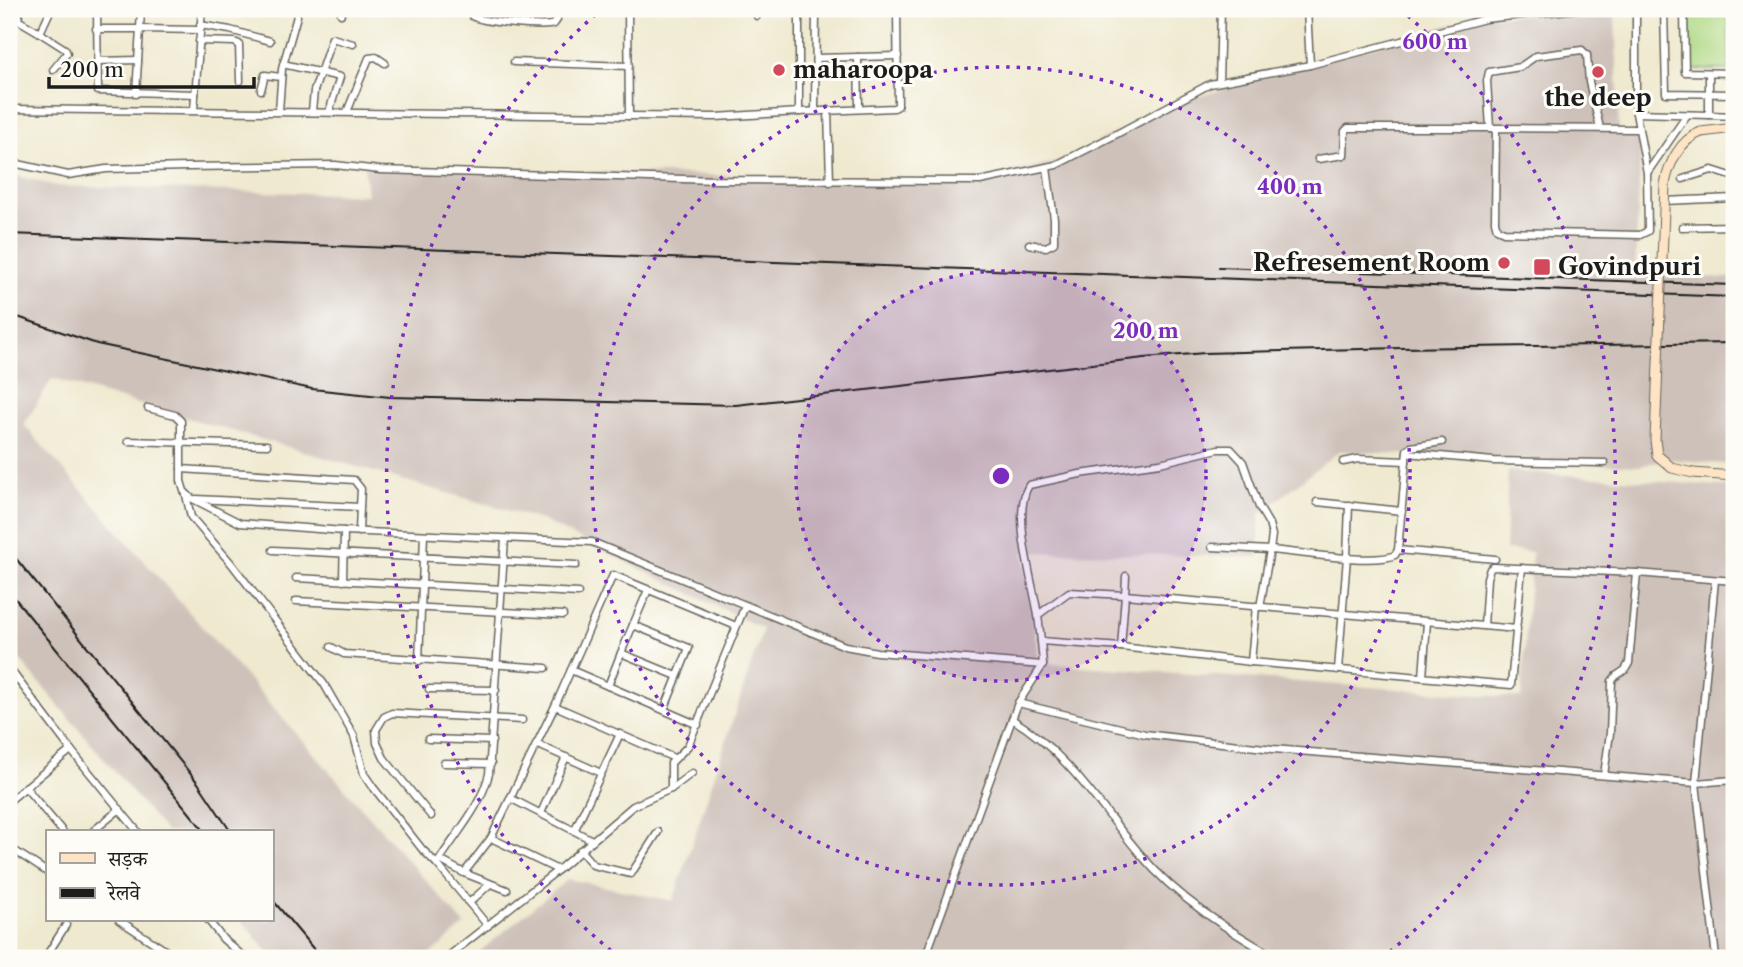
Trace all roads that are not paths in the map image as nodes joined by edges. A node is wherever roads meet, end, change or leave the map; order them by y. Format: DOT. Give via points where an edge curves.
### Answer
graph roads {
  1 [pos="20,9"];
  2 [pos="51,9"];
  3 [pos="97,9"];
  4 [pos="141,9"];
  5 [pos="202,9"];
  6 [pos="470,9"];
  7 [pos="628,9"];
  8 [pos="799,9"];
  9 [pos="816,9"];
  10 [pos="897,9"];
  11 [pos="1221,9"];
  12 [pos="1307,9"];
  13 [pos="1578,9"];
  14 [pos="1636,9"];
  15 [pos="1664,9"];
  16 [pos="1684,9"];
  17 [pos="1731,9"];
  18 [pos="297,16"];
  19 [pos="557,20"];
  20 [pos="200,27"];
  21 [pos="96,29"];
  22 [pos="140,29"];
  23 [pos="40,33"];
  24 [pos="199,41"];
  25 [pos="270,41"];
  26 [pos="353,44"];
  27 [pos="858,57"];
  28 [pos="898,57"];
  29 [pos="816,58"];
  30 [pos="138,60"];
  31 [pos="97,61"];
  32 [pos="514,62"];
  33 [pos="385,63"];
  34 [pos="283,64"];
  35 [pos="1310,65"];
  36 [pos="629,66"];
  37 [pos="53,70"];
  38 [pos="320,72"];
  39 [pos="1709,73"];
  40 [pos="1733,73"];
  41 [pos="281,77"];
  42 [pos="240,81"];
  43 [pos="1219,82"];
  44 [pos="261,90"];
  45 [pos="97,91"];
  46 [pos="136,94"];
  47 [pos="195,94"];
  48 [pos="1709,94"];
  49 [pos="1734,94"];
  50 [pos="95,108"];
  51 [pos="9,109"];
  52 [pos="194,109"];
  53 [pos="859,109"];
  54 [pos="828,110"];
  55 [pos="279,111"];
  56 [pos="312,111"];
  57 [pos="815,111"];
  58 [pos="330,112"];
  59 [pos="799,112"];
  60 [pos="348,113"];
  61 [pos="1636,114"];
  62 [pos="1687,115"];
  63 [pos="1709,115"];
  64 [pos="629,116"];
  65 [pos="1734,116"];
  66 [pos="1493,128"];
  67 [pos="1600,128"];
  68 [pos="1734,128"];
  69 [pos="1638,129"];
  70 [pos="1318,159"];
  71 [pos="9,162"];
  72 [pos="1047,168"];
  73 [pos="1647,173"];
  74 [pos="1734,177"];
  75 [pos="1683,179"];
  76 [pos="830,182"];
  77 [pos="1734,198"];
  78 [pos="1664,201"];
  79 [pos="1734,226"];
  80 [pos="1682,227"];
  81 [pos="1028,244"];
  82 [pos="148,408"];
  83 [pos="128,441"];
  84 [pos="182,442"];
  85 [pos="1442,442"];
  86 [pos="267,445"];
  87 [pos="1407,453"];
  88 [pos="1406,461"];
  89 [pos="1343,462"];
  90 [pos="1605,463"];
  91 [pos="181,469"];
  92 [pos="1734,476"];
  93 [pos="189,497"];
  94 [pos="1317,502"];
  95 [pos="1349,505"];
  96 [pos="360,507"];
  97 [pos="1402,511"];
  98 [pos="344,531"];
  99 [pos="359,531"];
  100 [pos="424,535"];
  101 [pos="505,538"];
  102 [pos="1212,547"];
  103 [pos="273,550"];
  104 [pos="1270,550"];
  105 [pos="1398,550"];
  106 [pos="343,554"];
  107 [pos="1347,557"];
  108 [pos="423,558"];
  109 [pos="1495,559"];
  110 [pos="504,563"];
  111 [pos="576,565"];
  112 [pos="1522,568"];
  113 [pos="1637,573"];
  114 [pos="1126,576"];
  115 [pos="296,578"];
  116 [pos="1715,580"];
  117 [pos="343,581"];
  118 [pos="1734,581"];
  119 [pos="422,585"];
  120 [pos="502,589"];
  121 [pos="648,590"];
  122 [pos="579,593"];
  123 [pos="1125,595"];
  124 [pos="296,601"];
  125 [pos="745,606"];
  126 [pos="1258,606"];
  127 [pos="421,607"];
  128 [pos="501,613"];
  129 [pos="1343,614"];
  130 [pos="563,615"];
  131 [pos="1038,615"];
  132 [pos="1427,622"];
  133 [pos="633,625"];
  134 [pos="736,625"];
  135 [pos="1484,626"];
  136 [pos="1517,629"];
  137 [pos="1041,641"];
  138 [pos="331,647"];
  139 [pos="1121,647"];
  140 [pos="621,653"];
  141 [pos="419,661"];
  142 [pos="1251,662"];
  143 [pos="1042,665"];
  144 [pos="497,666"];
  145 [pos="9,668"];
  146 [pos="546,668"];
  147 [pos="571,670"];
  148 [pos="1338,670"];
  149 [pos="677,676"];
  150 [pos="1423,677"];
  151 [pos="608,686"];
  152 [pos="429,689"];
  153 [pos="496,690"];
  154 [pos="1018,703"];
  155 [pos="555,706"];
  156 [pos="664,710"];
  157 [pos="494,718"];
  158 [pos="1012,719"];
  159 [pos="522,720"];
  160 [pos="698,725"];
  161 [pos="620,734"];
  162 [pos="428,739"];
  163 [pos="492,741"];
  164 [pos="536,744"];
  165 [pos="71,750"];
  166 [pos="566,757"];
  167 [pos="674,758"];
  168 [pos="444,763"];
  169 [pos="491,764"];
  170 [pos="601,773"];
  171 [pos="692,773"];
  172 [pos="1604,775"];
  173 [pos="1734,780"];
  174 [pos="1696,783"];
  175 [pos="25,787"];
  176 [pos="671,789"];
  177 [pos="510,798"];
  178 [pos="9,801"];
  179 [pos="120,809"];
  180 [pos="541,813"];
  181 [pos="430,816"];
  182 [pos="575,829"];
  183 [pos="61,830"];
  184 [pos="94,830"];
  185 [pos="136,830"];
  186 [pos="658,832"];
  187 [pos="491,838"];
  188 [pos="592,840"];
  189 [pos="9,847"];
  190 [pos="580,850"];
  191 [pos="438,862"];
  192 [pos="558,870"];
  193 [pos="46,871"];
  194 [pos="464,873"];
  195 [pos="490,884"];
  196 [pos="507,890"];
  197 [pos="469,903"];
  198 [pos="122,922"];
  199 [pos="210,922"];
  200 [pos="66,925"];
  201 [pos="488,926"];
  202 [pos="45,958"];
  203 [pos="177,958"];
  204 [pos="245,958"];
  205 [pos="446,958"];
  206 [pos="925,958"];
  207 [pos="1277,958"];
  208 [pos="1716,958"];
  1 -- 23 [label="street" via="18,20"];
  2 -- 23 [label="street"];
  3 -- 21 [label="street"];
  4 -- 22 [label="street"];
  5 -- 20 [label="street"];
  6 -- 19 [label="street" via="480,21 552,24"];
  7 -- 36 [label="street"];
  8 -- 59 [label="street"];
  9 -- 29 [label="street"];
  10 -- 28 [label="street"];
  11 -- 43 [label="street"];
  12 -- 35 [label="street"];
  13 -- 35 [label="street" via="1485,19"];
  14 -- 61 [label="street"];
  15 -- 48 [label="street" via="1666,93"];
  16 -- 39 [label="street" via="1685,72"];
  17 -- 40 [label="street"];
  18 -- 34 [label="street"];
  20 -- 22 [label="street"];
  20 -- 24 [label="street"];
  20 -- 25 [label="street"];
  21 -- 22 [label="street"];
  21 -- 31 [label="street"];
  22 -- 30 [label="street"];
  23 -- 37 [label="street" via="67,51"];
  24 -- 42 [label="street" via="239,44"];
  24 -- 47 [label="street"];
  26 -- 38 [label="street" via="332,38"];
  27 -- 28 [label="street"];
  27 -- 29 [label="street"];
  27 -- 53 [label="street"];
  28 -- 53 [label="street" via="898,106"];
  29 -- 57 [label="street"];
  30 -- 31 [label="street"];
  30 -- 46 [label="street"];
  31 -- 45 [label="street"];
  32 -- 36 [label="street"];
  33 -- 60 [label="street" via="369,58"];
  34 -- 38 [label="street"];
  34 -- 41 [label="street"];
  35 -- 43 [label="street"];
  36 -- 64 [label="street"];
  38 -- 56 [label="street"];
  38 -- 58 [label="street" via="340,77"];
  39 -- 40 [label="street"];
  39 -- 48 [label="street"];
  41 -- 44 [label="street" via="265,75"];
  41 -- 55 [label="street"];
  43 -- 72 [label="street" via="1201,87"];
  45 -- 46 [label="street"];
  45 -- 50 [label="street"];
  46 -- 47 [label="street"];
  47 -- 52 [label="street"];
  48 -- 49 [label="street"];
  48 -- 63 [label="street"];
  50 -- 51 [label="street"];
  50 -- 52 [label="street"];
  52 -- 55 [label="street"];
  53 -- 54 [label="street"];
  54 -- 57 [label="street"];
  54 -- 76 [label="street"];
  55 -- 56 [label="street"];
  56 -- 58 [label="street"];
  57 -- 59 [label="street"];
  58 -- 60 [label="street"];
  59 -- 64 [label="street"];
  60 -- 64 [label="street"];
  61 -- 62 [label="street"];
  61 -- 69 [label="street"];
  62 -- 63 [label="street"];
  62 -- 73 [label="street"];
  63 -- 65 [label="street"];
  66 -- 67 [label="street"];
  66 -- 67 [label="street" via="1489,72 1520,67 1536,56 1582,50 1587,55"];
  66 -- 70 [label="street" via="1348,128 1343,155"];
  66 -- 73 [label="street" via="1495,221 1500,231 1645,234 1649,226"];
  67 -- 69 [label="street"];
  68 -- 78 [label="main road, bridge" via="1701,132 1683,143 1670,167"];
  69 -- 73 [label="street"];
  71 -- 76 [label="street" via="68,174 106,169 335,165"];
  72 -- 76 [label="street" via="980,181"];
  72 -- 81 [label="street" via="1054,243 1046,247"];
  74 -- 75 [label="street" via="1712,170"];
  77 -- 78 [label="street"];
  78 -- 92 [label="main road, bridge" via="1657,455 1672,468"];
  79 -- 80 [label="street"];
  82 -- 84 [label="street" via="179,418"];
  83 -- 84 [label="street"];
  84 -- 86 [label="street"];
  84 -- 91 [label="street"];
  85 -- 87 [label="street" via="1411,447"];
  87 -- 88 [label="street"];
  87 -- 90 [label="street"];
  88 -- 89 [label="street"];
  88 -- 97 [label="street"];
  91 -- 93 [label="street" via="181,487"];
  91 -- 96 [label="street" via="354,480 361,489"];
  93 -- 96 [label="street"];
  93 -- 98 [label="street" via="245,525"];
  93 -- 191 [label="street" via="191,517 324,684 354,736 364,774 373,788"];
  94 -- 95 [label="street"];
  95 -- 97 [label="street"];
  95 -- 107 [label="street"];
  96 -- 99 [label="street"];
  97 -- 105 [label="street"];
  98 -- 99 [label="street"];
  98 -- 106 [label="street"];
  99 -- 100 [label="street"];
  100 -- 101 [label="street"];
  100 -- 108 [label="street"];
  101 -- 110 [label="street"];
  101 -- 125 [label="street" via="598,543"];
  102 -- 104 [label="street"];
  103 -- 106 [label="street"];
  104 -- 107 [label="street"];
  104 -- 126 [label="street"];
  104 -- 131 [label="street" via="1269,524 1243,462 1231,449 1034,482 1027,488 1023,519"];
  105 -- 107 [label="street" via="1391,557"];
  105 -- 109 [label="street"];
  106 -- 108 [label="street"];
  106 -- 117 [label="street"];
  107 -- 129 [label="street"];
  108 -- 110 [label="street"];
  108 -- 119 [label="street"];
  110 -- 111 [label="street"];
  110 -- 120 [label="street"];
  112 -- 113 [label="street"];
  112 -- 135 [label="street" via="1490,569"];
  112 -- 136 [label="street"];
  113 -- 116 [label="street"];
  113 -- 172 [label="street" via="1629,663 1611,687"];
  114 -- 123 [label="street"];
  115 -- 117 [label="street"];
  116 -- 118 [label="street"];
  116 -- 174 [label="street"];
  117 -- 119 [label="street"];
  119 -- 120 [label="street"];
  119 -- 127 [label="street"];
  120 -- 122 [label="street"];
  120 -- 128 [label="street"];
  121 -- 133 [label="street"];
  121 -- 134 [label="street"];
  121 -- 147 [label="street" via="613,575"];
  123 -- 126 [label="street"];
  123 -- 131 [label="street" via="1069,592"];
  123 -- 139 [label="street"];
  124 -- 127 [label="street"];
  125 -- 134 [label="street"];
  125 -- 143 [label="street" via="858,649"];
  126 -- 129 [label="street"];
  126 -- 142 [label="street"];
  127 -- 128 [label="street"];
  127 -- 141 [label="street"];
  128 -- 130 [label="street"];
  128 -- 144 [label="street"];
  129 -- 132 [label="street"];
  129 -- 148 [label="street"];
  131 -- 137 [label="street"];
  132 -- 135 [label="street"];
  132 -- 150 [label="street"];
  133 -- 140 [label="street"];
  133 -- 149 [label="street" via="689,648"];
  134 -- 160 [label="street"];
  135 -- 136 [label="street"];
  136 -- 150 [label="street" via="1511,685"];
  137 -- 139 [label="street"];
  137 -- 143 [label="street"];
  138 -- 141 [label="street" via="344,654"];
  139 -- 142 [label="street"];
  140 -- 149 [label="street"];
  140 -- 151 [label="street"];
  141 -- 144 [label="street"];
  142 -- 148 [label="street"];
  143 -- 154 [label="street"];
  144 -- 146 [label="street"];
  144 -- 153 [label="street"];
  145 -- 165 [label="street"];
  147 -- 151 [label="street"];
  147 -- 155 [label="street"];
  148 -- 150 [label="street"];
  149 -- 156 [label="street"];
  151 -- 156 [label="street"];
  152 -- 153 [label="street"];
  153 -- 157 [label="street"];
  154 -- 158 [label="street"];
  154 -- 172 [label="street" via="1145,734 1273,749"];
  155 -- 161 [label="street"];
  155 -- 164 [label="street"];
  156 -- 160 [label="street"];
  157 -- 159 [label="street"];
  157 -- 163 [label="street"];
  157 -- 181 [label="street" via="392,713 384,717 375,737 379,750"];
  158 -- 206 [label="street"];
  158 -- 207 [label="street" via="1072,768 1142,856 1175,888"];
  160 -- 167 [label="street" via="685,751"];
  161 -- 167 [label="street"];
  161 -- 170 [label="street"];
  162 -- 163 [label="street"];
  163 -- 169 [label="street"];
  164 -- 166 [label="street"];
  164 -- 177 [label="street"];
  165 -- 175 [label="street"];
  165 -- 179 [label="street"];
  166 -- 170 [label="street"];
  166 -- 180 [label="street"];
  167 -- 176 [label="street"];
  168 -- 169 [label="street"];
  169 -- 191 [label="street" via="470,818"];
  170 -- 182 [label="street"];
  171 -- 176 [label="street"];
  172 -- 174 [label="street"];
  173 -- 174 [label="street"];
  174 -- 208 [label="street"];
  175 -- 178 [label="street"];
  175 -- 183 [label="street"];
  176 -- 188 [label="street" via="633,806"];
  177 -- 180 [label="street"];
  177 -- 187 [label="street"];
  179 -- 184 [label="street"];
  179 -- 185 [label="street"];
  180 -- 182 [label="street"];
  182 -- 188 [label="street"];
  186 -- 190 [label="street" via="631,874 593,865"];
  187 -- 192 [label="street"];
  187 -- 194 [label="street"];
  188 -- 190 [label="street"];
  189 -- 193 [label="street"];
  190 -- 192 [label="street"];
  191 -- 194 [label="street"];
  191 -- 197 [label="street"];
  192 -- 201 [label="street"];
  194 -- 195 [label="street"];
  195 -- 196 [label="street"];
  195 -- 197 [label="street"];
  197 -- 201 [label="street"];
  198 -- 203 [label="street"];
  199 -- 204 [label="street"];
  200 -- 202 [label="street"];
  201 -- 205 [label="street"];
}
